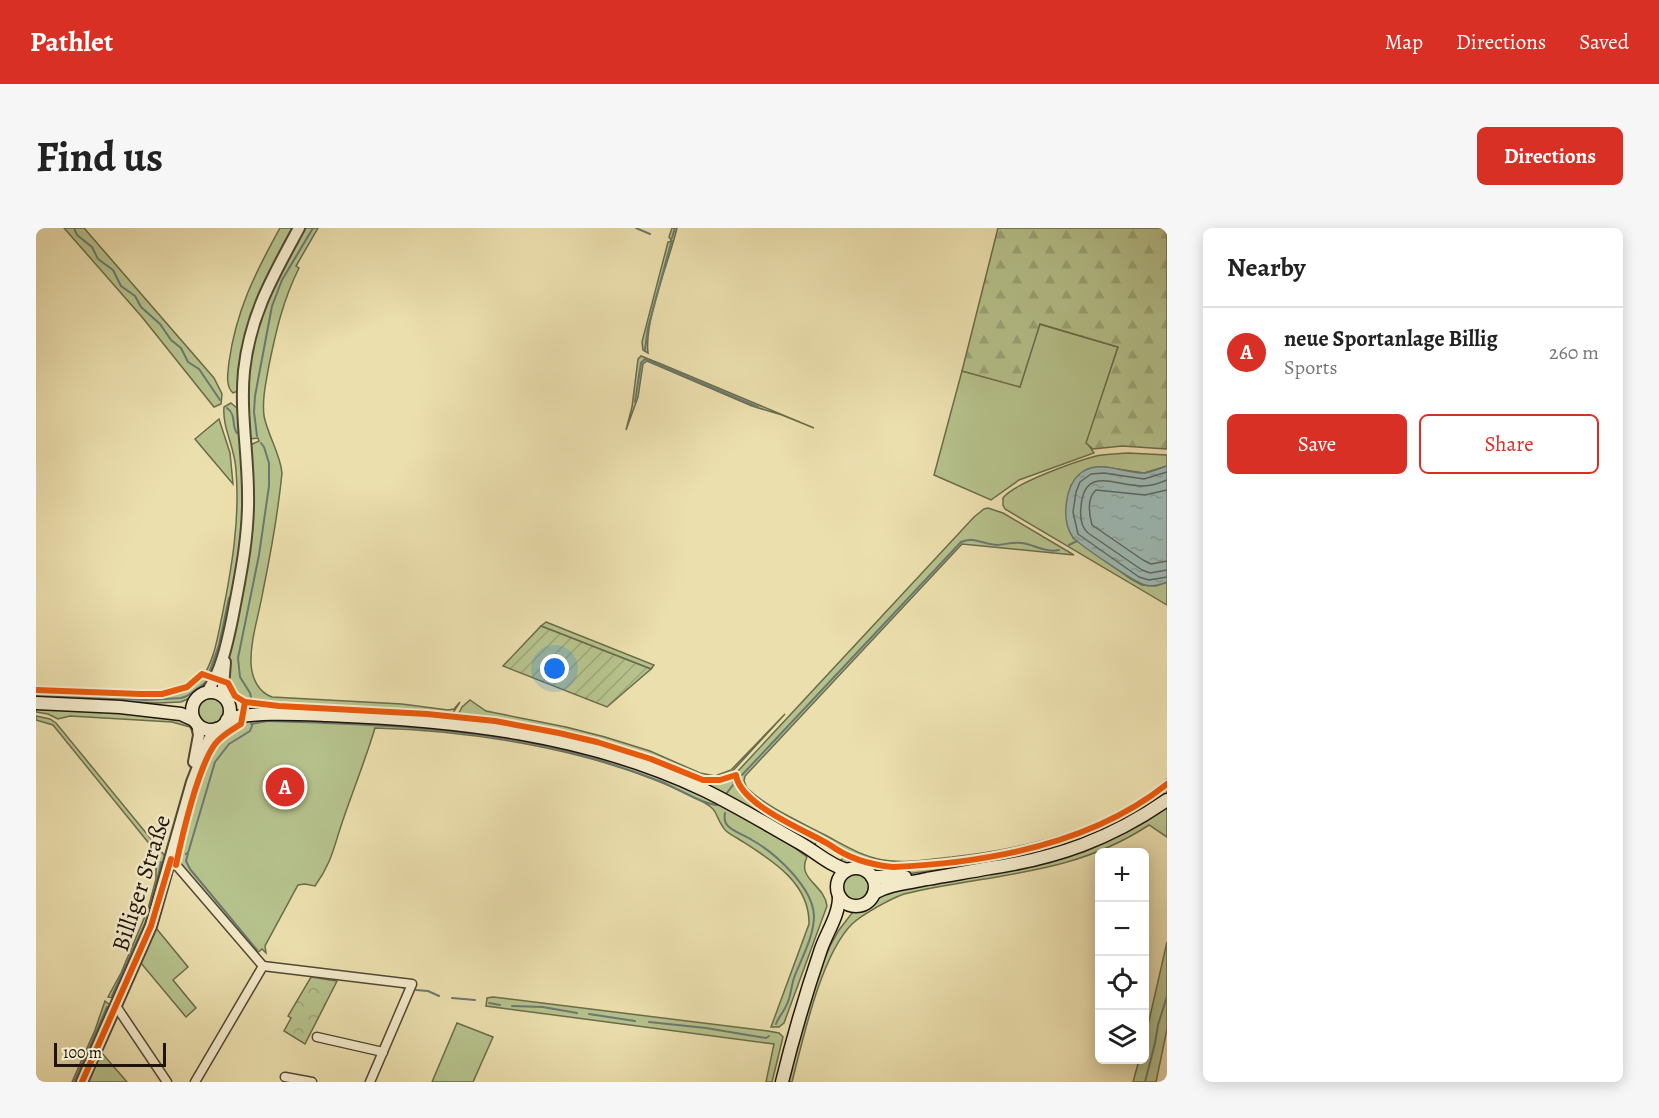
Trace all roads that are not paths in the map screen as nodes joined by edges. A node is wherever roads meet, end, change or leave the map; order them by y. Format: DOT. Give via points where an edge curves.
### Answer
graph roads {
  1 [pos="298,228"];
  2 [pos="228,641"];
  3 [pos="207,692"];
  4 [pos="195,700"];
  5 [pos="226,700"];
  6 [pos="36,703"];
  7 [pos="120,707"];
  8 [pos="309,715"];
  9 [pos="196,722"];
  10 [pos="222,724"];
  11 [pos="192,782"];
  12 [pos="1167,800"];
  13 [pos="784,835"];
  14 [pos="171,859"];
  15 [pos="847,870"];
  16 [pos="951,874"];
  17 [pos="872,877"];
  18 [pos="837,883"];
  19 [pos="874,893"];
  20 [pos="839,897"];
  21 [pos="854,906"];
  22 [pos="263,966"];
  23 [pos="814,972"];
  24 [pos="116,1006"];
  25 [pos="321,1040"];
  26 [pos="383,1052"];
  27 [pos="285,1077"];
  28 [pos="82,1082"];
  29 [pos="167,1082"];
  30 [pos="195,1082"];
  31 [pos="312,1082"];
  32 [pos="370,1082"];
  33 [pos="782,1082"];
  1 -- 2 [label="street" via="264,293 247,351 243,400 247,531"];
  2 -- 3 [label="street"];
  2 -- 5 [label="street" via="223,681"];
  3 -- 4 [label="main road"];
  3 -- 5 [label="main road"];
  4 -- 7 [label="main road" via="178,705"];
  4 -- 9 [label="main road" via="192,710"];
  5 -- 8 [label="main road" via="244,708"];
  5 -- 10 [label="main road" via="230,711"];
  6 -- 7 [label="main road"];
  7 -- 9 [label="main road" via="182,714"];
  8 -- 10 [label="main road" via="243,716"];
  8 -- 13 [label="main road" via="462,725 574,744 684,782"];
  9 -- 10 [label="main road" via="207,729"];
  9 -- 11 [label="street, Billiger Straße" via="199,735"];
  10 -- 11 [label="street, Billiger Straße" via="209,739"];
  11 -- 14 [label="street, Billiger Straße"];
  12 -- 16 [label="main road" via="1118,831 1078,848 1017,864"];
  13 -- 15 [label="main road"];
  13 -- 18 [label="main road"];
  14 -- 22 [label="street"];
  14 -- 24 [label="street, Billiger Straße" via="151,926"];
  15 -- 17 [label="main road" via="861,869"];
  15 -- 18 [label="main road"];
  16 -- 17 [label="main road"];
  16 -- 19 [label="main road"];
  17 -- 19 [label="main road"];
  18 -- 20 [label="main road"];
  19 -- 21 [label="main road" via="866,903"];
  20 -- 21 [label="main road"];
  20 -- 23 [label="main road"];
  21 -- 23 [label="main road" via="841,921"];
  22 -- 26 [label="street" via="412,984"];
  22 -- 30 [label="street"];
  23 -- 33 [label="main road"];
  24 -- 28 [label="street, Billiger Straße"];
  24 -- 29 [label="street"];
  25 -- 26 [label="street"];
  26 -- 32 [label="street"];
  27 -- 31 [label="street"];
}
